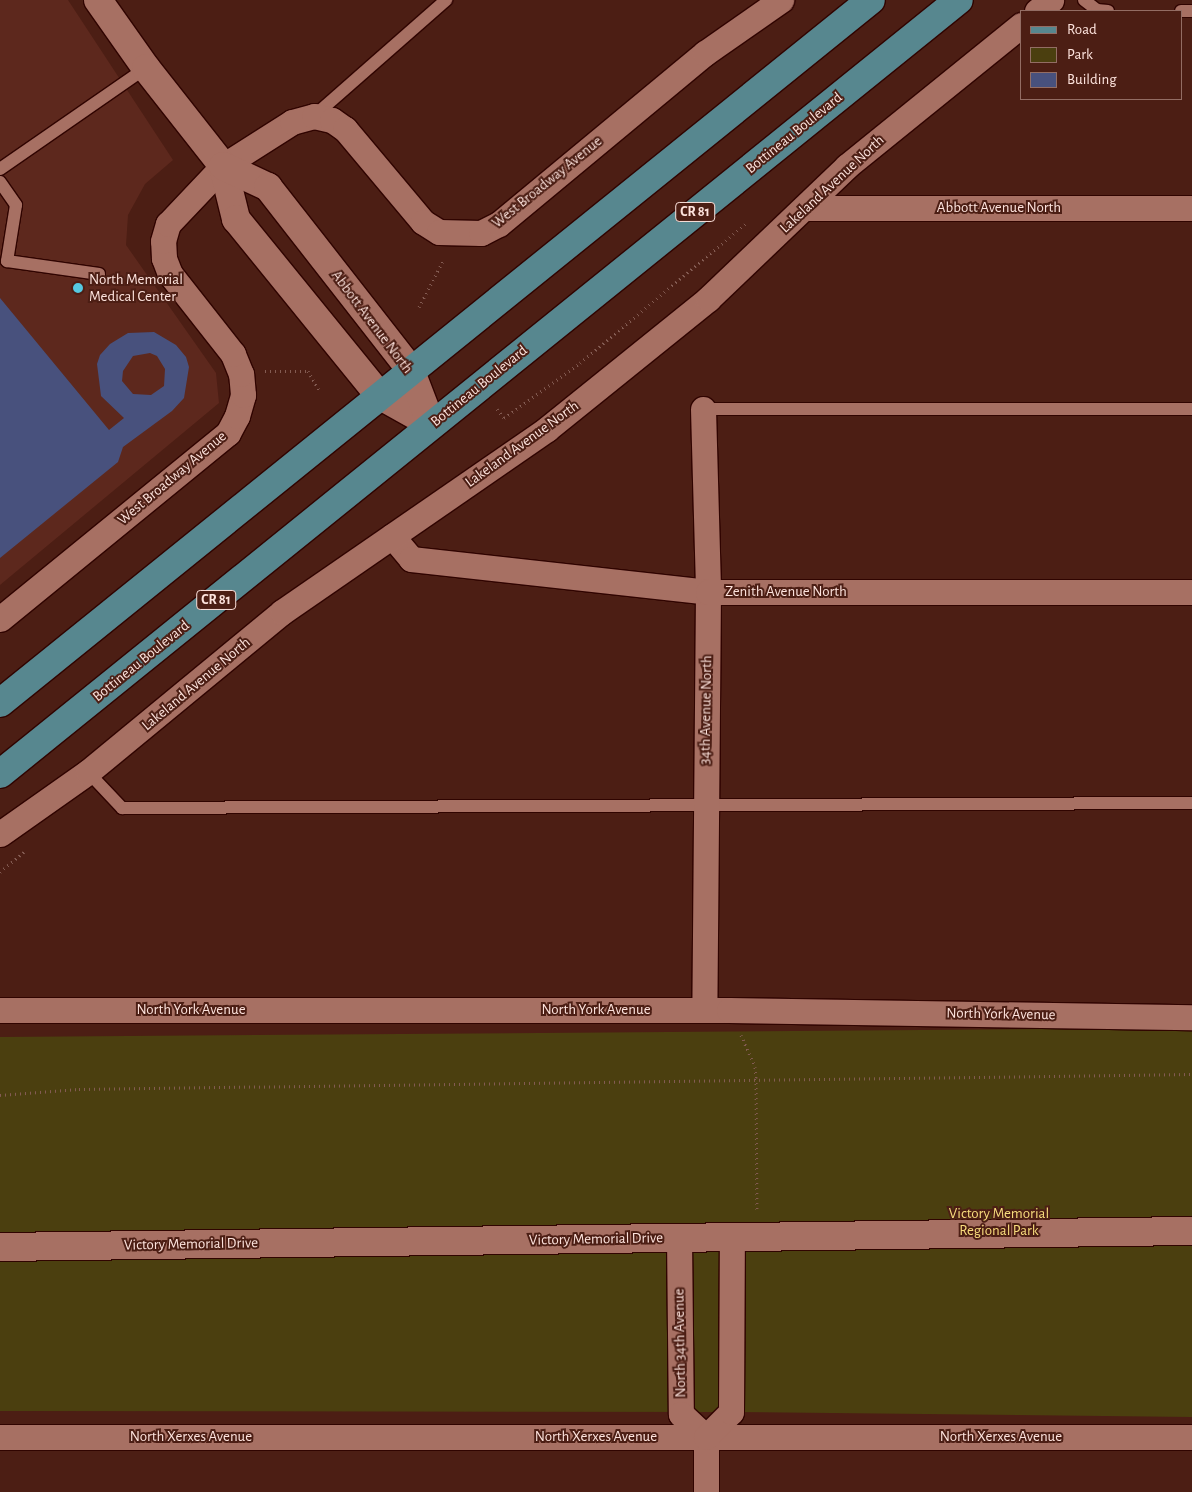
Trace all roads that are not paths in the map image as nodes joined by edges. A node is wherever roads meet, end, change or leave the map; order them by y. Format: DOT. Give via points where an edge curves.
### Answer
graph roads {
  1 [pos="98,0"];
  2 [pos="446,0"];
  3 [pos="781,0"];
  4 [pos="871,0"];
  5 [pos="958,0"];
  6 [pos="1051,0"];
  7 [pos="1084,0"];
  8 [pos="1038,10"];
  9 [pos="1097,10"];
  10 [pos="1020,26"];
  11 [pos="146,68"];
  12 [pos="314,116"];
  13 [pos="223,166"];
  14 [pos="0,169"];
  15 [pos="0,182"];
  16 [pos="807,208"];
  17 [pos="1192,208"];
  18 [pos="99,274"];
  19 [pos="410,369"];
  20 [pos="379,395"];
  21 [pos="703,409"];
  22 [pos="1192,409"];
  23 [pos="431,424"];
  24 [pos="392,536"];
  25 [pos="708,592"];
  26 [pos="1192,592"];
  27 [pos="0,619"];
  28 [pos="0,703"];
  29 [pos="88,772"];
  30 [pos="0,774"];
  31 [pos="1192,803"];
  32 [pos="704,805"];
  33 [pos="0,834"];
  34 [pos="0,1010"];
  35 [pos="704,1010"];
  36 [pos="1192,1017"];
  37 [pos="1192,1231"];
  38 [pos="678,1238"];
  39 [pos="732,1238"];
  40 [pos="0,1247"];
  41 [pos="0,1436"];
  42 [pos="706,1437"];
  43 [pos="1192,1437"];
  44 [pos="706,1492"];
  1 -- 11 [label="street, Abbott Avenue North"];
  2 -- 12 [label="lane"];
  3 -- 12 [label="street, West Broadway Avenue" via="705,53 499,224 481,233 439,232 423,222 345,129 332,120"];
  4 -- 19 [label="main road"];
  5 -- 23 [label="main road, Bottineau Boulevard / CR 81"];
  6 -- 8 [label="street"];
  7 -- 9 [label="lane"];
  10 -- 16 [label="street, Lakeland Avenue North" via="847,166"];
  11 -- 13 [label="street, Abbott Avenue North"];
  11 -- 14 [label="lane"];
  12 -- 13 [label="street, West Broadway Avenue" via="292,122"];
  13 -- 19 [label="street, Abbott Avenue North" via="268,187"];
  13 -- 20 [label="street, Abbott Avenue North" via="236,219"];
  13 -- 27 [label="street, West Broadway Avenue" via="168,224 163,241 164,258 170,274 233,354 241,374 243,395 238,416 228,433"];
  15 -- 18 [label="lane" via="16,205 7,261"];
  16 -- 17 [label="street, Abbott Avenue North"];
  16 -- 24 [label="street, Lakeland Avenue North" via="708,299 547,429"];
  19 -- 20 [label="main road"];
  19 -- 23 [label="street, Abbott Avenue North"];
  20 -- 23 [label="street, Abbott Avenue North"];
  20 -- 28 [label="main road"];
  21 -- 22 [label="lane"];
  21 -- 25 [label="street, 34th Avenue North"];
  23 -- 30 [label="main road, Bottineau Boulevard / CR 81"];
  24 -- 25 [label="street, Zenith Avenue North" via="411,559"];
  24 -- 29 [label="street, Lakeland Avenue North" via="282,612"];
  25 -- 26 [label="street, Zenith Avenue North"];
  25 -- 32 [label="street, 34th Avenue North"];
  29 -- 32 [label="lane" via="122,808"];
  29 -- 33 [label="street, Lakeland Avenue North"];
  31 -- 32 [label="lane"];
  32 -- 35 [label="street, 34th Avenue North"];
  34 -- 35 [label="street, North York Avenue"];
  35 -- 36 [label="street, North York Avenue"];
  37 -- 39 [label="street, Victory Memorial Drive"];
  38 -- 39 [label="street, Victory Memorial Drive"];
  38 -- 40 [label="street, Victory Memorial Drive"];
  38 -- 42 [label="street, North 34th Avenue" via="681,1414"];
  39 -- 42 [label="street" via="731,1412"];
  41 -- 42 [label="street, North Xerxes Avenue"];
  42 -- 43 [label="street, North Xerxes Avenue"];
  42 -- 44 [label="street"];
}
